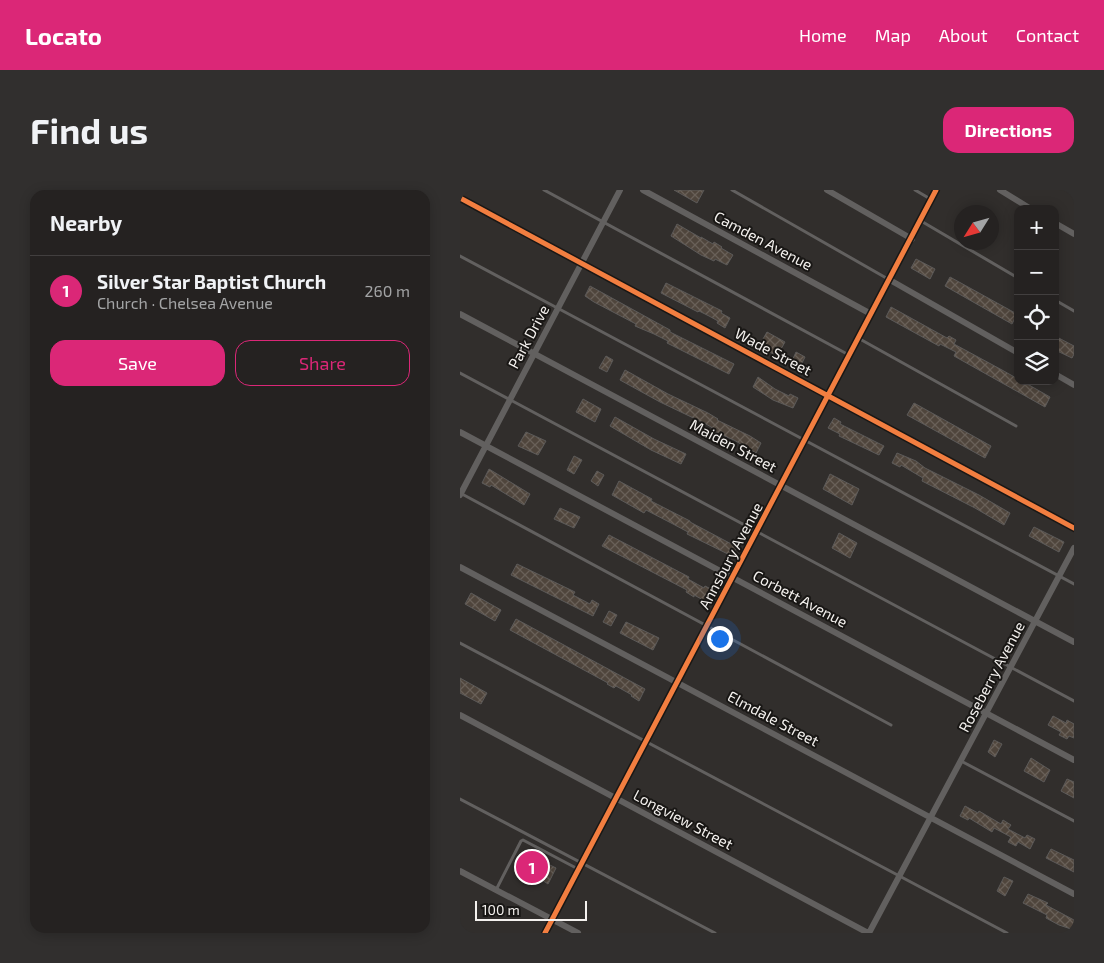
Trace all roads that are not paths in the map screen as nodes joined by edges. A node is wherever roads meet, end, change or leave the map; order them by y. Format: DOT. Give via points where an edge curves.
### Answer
graph roads {
  1 [pos="544,190"];
  2 [pos="620,190"];
  3 [pos="643,190"];
  4 [pos="732,190"];
  5 [pos="827,190"];
  6 [pos="915,190"];
  7 [pos="936,190"];
  8 [pos="1000,190"];
  9 [pos="460,198"];
  10 [pos="932,200"];
  11 [pos="1024,205"];
  12 [pos="921,220"];
  13 [pos="603,222"];
  14 [pos="1059,225"];
  15 [pos="1074,234"];
  16 [pos="912,239"];
  17 [pos="460,256"];
  18 [pos="582,264"];
  19 [pos="1014,276"];
  20 [pos="890,280"];
  21 [pos="1059,302"];
  22 [pos="558,309"];
  23 [pos="1074,311"];
  24 [pos="460,314"];
  25 [pos="871,314"];
  26 [pos="858,338"];
  27 [pos="1014,351"];
  28 [pos="534,354"];
  29 [pos="850,355"];
  30 [pos="460,374"];
  31 [pos="1059,376"];
  32 [pos="1074,385"];
  33 [pos="828,396"];
  34 [pos="510,400"];
  35 [pos="1016,426"];
  36 [pos="460,432"];
  37 [pos="806,440"];
  38 [pos="486,446"];
  39 [pos="782,486"];
  40 [pos="460,494"];
  41 [pos="1074,528"];
  42 [pos="758,531"];
  43 [pos="1074,548"];
  44 [pos="460,567"];
  45 [pos="1059,576"];
  46 [pos="733,578"];
  47 [pos="1074,584"];
  48 [pos="1036,621"];
  49 [pos="708,626"];
  50 [pos="1074,642"];
  51 [pos="460,643"];
  52 [pos="1011,667"];
  53 [pos="678,683"];
  54 [pos="1074,701"];
  55 [pos="986,714"];
  56 [pos="460,715"];
  57 [pos="891,725"];
  58 [pos="647,741"];
  59 [pos="1074,760"];
  60 [pos="961,761"];
  61 [pos="460,799"];
  62 [pos="616,799"];
  63 [pos="931,818"];
  64 [pos="1074,822"];
  65 [pos="582,862"];
  66 [pos="578,869"];
  67 [pos="460,871"];
  68 [pos="900,877"];
  69 [pos="496,890"];
  70 [pos="1074,894"];
  71 [pos="552,920"];
  72 [pos="545,933"];
  73 [pos="578,933"];
  74 [pos="715,933"];
  75 [pos="869,933"];
  76 [pos="1007,933"];
  1 -- 13 [label="lane"];
  2 -- 13 [label="street, Park Drive"];
  3 -- 25 [label="street, Camden Avenue"];
  4 -- 20 [label="lane"];
  5 -- 16 [label="street"];
  6 -- 10 [label="lane"];
  7 -- 10 [label="street, Annsbury Avenue"];
  8 -- 11 [label="street"];
  9 -- 18 [label="street, Wade Street"];
  10 -- 12 [label="street, Annsbury Avenue"];
  12 -- 16 [label="street, Annsbury Avenue"];
  12 -- 19 [label="lane"];
  13 -- 18 [label="street, Park Drive"];
  13 -- 29 [label="lane"];
  14 -- 15 [label="street"];
  16 -- 20 [label="street, Annsbury Avenue"];
  17 -- 22 [label="lane"];
  18 -- 22 [label="street, Park Drive"];
  18 -- 33 [label="street, Wade Street"];
  20 -- 25 [label="street, Annsbury Avenue"];
  20 -- 27 [label="street"];
  21 -- 23 [label="lane"];
  22 -- 28 [label="street, Park Drive"];
  22 -- 37 [label="lane"];
  24 -- 28 [label="street, Maiden Street"];
  25 -- 26 [label="street, Annsbury Avenue"];
  26 -- 29 [label="street, Annsbury Avenue"];
  26 -- 35 [label="lane"];
  28 -- 34 [label="street, Park Drive"];
  28 -- 39 [label="street, Maiden Street"];
  29 -- 33 [label="street, Annsbury Avenue"];
  30 -- 34 [label="lane"];
  31 -- 32 [label="street"];
  33 -- 37 [label="street, Annsbury Avenue"];
  33 -- 41 [label="street, Wade Street"];
  34 -- 38 [label="street, Park Drive"];
  34 -- 42 [label="lane"];
  36 -- 38 [label="street, Corbett Avenue"];
  37 -- 39 [label="street, Annsbury Avenue"];
  37 -- 45 [label="lane"];
  38 -- 40 [label="street, Park Drive"];
  38 -- 46 [label="street, Corbett Avenue"];
  39 -- 42 [label="street, Annsbury Avenue"];
  39 -- 48 [label="street, Maiden Street"];
  40 -- 49 [label="lane"];
  42 -- 46 [label="street, Annsbury Avenue"];
  42 -- 52 [label="lane"];
  43 -- 45 [label="street, Roseberry Avenue"];
  44 -- 53 [label="street, Elmdale Street"];
  45 -- 47 [label="lane"];
  45 -- 48 [label="street, Roseberry Avenue"];
  46 -- 49 [label="street, Annsbury Avenue"];
  46 -- 55 [label="street, Corbett Avenue"];
  48 -- 50 [label="street, Maiden Street"];
  48 -- 52 [label="street, Roseberry Avenue"];
  49 -- 53 [label="street, Annsbury Avenue"];
  49 -- 57 [label="lane"];
  51 -- 58 [label="lane"];
  52 -- 54 [label="lane"];
  52 -- 55 [label="street, Roseberry Avenue"];
  53 -- 58 [label="street, Annsbury Avenue"];
  53 -- 63 [label="street, Elmdale Street"];
  55 -- 59 [label="street, Corbett Avenue"];
  55 -- 60 [label="street, Roseberry Avenue"];
  56 -- 62 [label="street, Longview Street"];
  58 -- 62 [label="street, Annsbury Avenue"];
  58 -- 68 [label="lane"];
  60 -- 63 [label="street, Roseberry Avenue"];
  60 -- 64 [label="lane"];
  61 -- 65 [label="lane"];
  62 -- 65 [label="street, Annsbury Avenue"];
  62 -- 75 [label="street, Longview Street"];
  63 -- 68 [label="street, Roseberry Avenue"];
  63 -- 70 [label="street, Elmdale Street"];
  65 -- 66 [label="street, Annsbury Avenue"];
  65 -- 74 [label="lane"];
  66 -- 69 [label="lane" via="523,840"];
  66 -- 71 [label="street, Annsbury Avenue"];
  67 -- 69 [label="street"];
  68 -- 75 [label="street, Roseberry Avenue"];
  68 -- 76 [label="lane"];
  69 -- 71 [label="street"];
  71 -- 72 [label="street, Annsbury Avenue"];
  71 -- 73 [label="street"];
}
